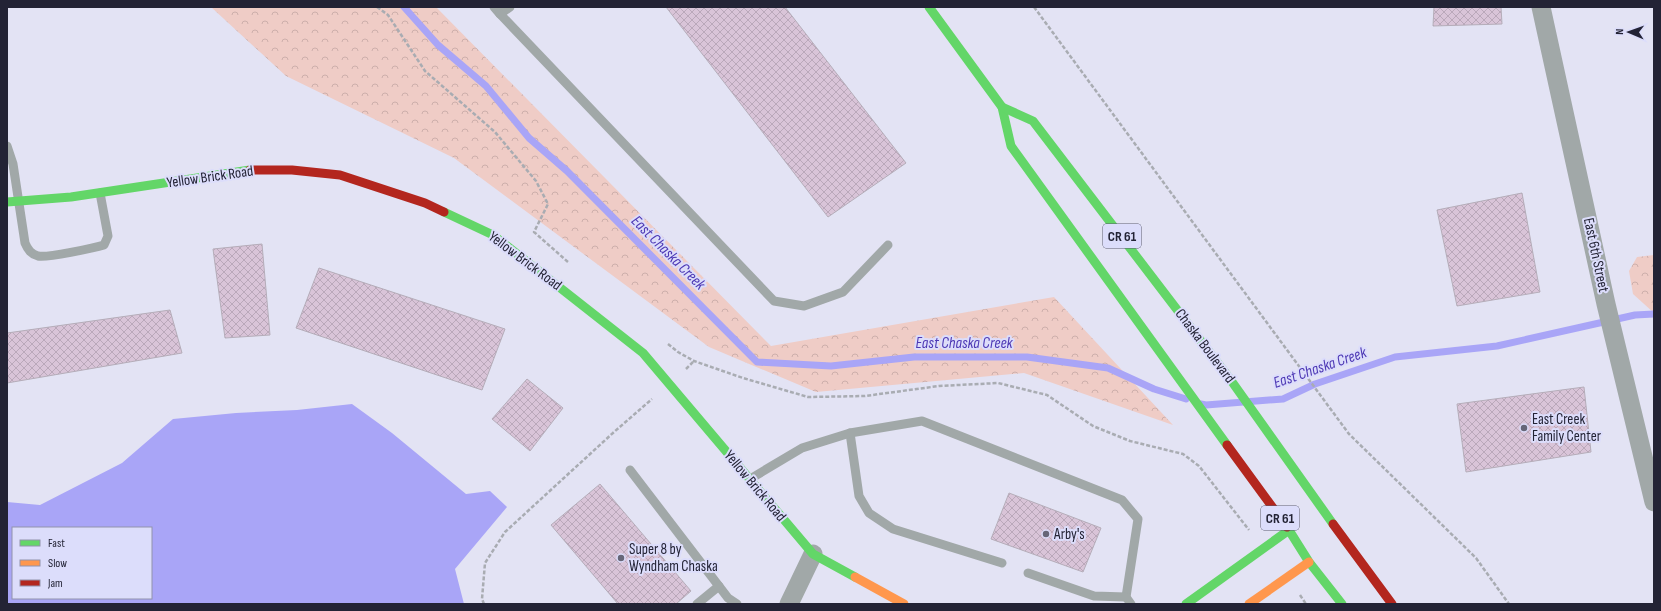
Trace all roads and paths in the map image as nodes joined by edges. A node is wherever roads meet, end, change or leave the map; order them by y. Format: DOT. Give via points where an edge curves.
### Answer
graph roads {
  1 [pos="377,7"];
  2 [pos="510,7"];
  3 [pos="929,7"];
  4 [pos="1034,7"];
  5 [pos="1541,7"];
  6 [pos="497,11"];
  7 [pos="1002,107"];
  8 [pos="7,146"];
  9 [pos="100,193"];
  10 [pos="19,201"];
  11 [pos="7,202"];
  12 [pos="888,245"];
  13 [pos="573,266"];
  14 [pos="667,343"];
  15 [pos="694,361"];
  16 [pos="670,384"];
  17 [pos="850,433"];
  18 [pos="1649,459"];
  19 [pos="630,470"];
  20 [pos="750,479"];
  21 [pos="1654,502"];
  22 [pos="1289,530"];
  23 [pos="1265,548"];
  24 [pos="813,554"];
  25 [pos="1309,562"];
  26 [pos="1002,563"];
  27 [pos="1028,573"];
  28 [pos="1286,578"];
  29 [pos="719,586"];
  30 [pos="1129,601"];
  31 [pos="484,604"];
  32 [pos="697,604"];
  33 [pos="737,604"];
  34 [pos="789,604"];
  35 [pos="904,604"];
  36 [pos="1186,604"];
  37 [pos="1248,604"];
  38 [pos="1306,604"];
  39 [pos="1342,604"];
  40 [pos="1392,604"];
  41 [pos="1509,604"];
  1 -- 13 [label="path" via="388,15 425,71 495,132 536,181 548,204 534,232"];
  2 -- 6 [label="lane"];
  3 -- 7 [label="main road, Chaska Boulevard / CR 61"];
  4 -- 41 [label="path" via="1349,434 1476,558"];
  5 -- 18 [label="street, East 6th Street" via="1606,304"];
  6 -- 12 [label="lane" via="774,301 804,306 843,292"];
  7 -- 22 [label="main road, Chaska Boulevard / CR 61" via="1011,146"];
  7 -- 40 [label="main road, Chaska Boulevard / CR 61" via="1033,121 1230,379"];
  8 -- 10 [label="lane"];
  9 -- 10 [label="main road, Yellow Brick Road"];
  9 -- 10 [label="lane" via="108,236 104,245 39,256 30,252 25,243"];
  9 -- 16 [label="main road, Yellow Brick Road" via="251,170 292,170 340,175 425,203 493,235 643,353"];
  10 -- 11 [label="main road, Yellow Brick Road"];
  14 -- 15 [label="path"];
  15 -- 16 [label="path"];
  15 -- 23 [label="path" via="808,397 865,396 939,386 998,383 1047,395 1093,426 1130,441 1183,454 1199,466"];
  16 -- 20 [label="main road, Yellow Brick Road"];
  16 -- 31 [label="path" via="505,532 484,563"];
  17 -- 20 [label="lane" via="802,448"];
  17 -- 26 [label="lane" via="859,496 869,513 893,529"];
  17 -- 30 [label="lane" via="922,421 1122,500 1138,519"];
  18 -- 21 [label="street, East 6th Street"];
  19 -- 29 [label="lane"];
  20 -- 24 [label="main road, Yellow Brick Road"];
  22 -- 23 [label="main road"];
  22 -- 25 [label="main road, Chaska Boulevard / CR 61"];
  23 -- 36 [label="main road"];
  24 -- 34 [label="street"];
  24 -- 35 [label="main road, Yellow Brick Road"];
  25 -- 28 [label="main road"];
  25 -- 39 [label="main road, Chaska Boulevard / CR 61"];
  27 -- 30 [label="lane" via="1094,596"];
  28 -- 37 [label="main road"];
  28 -- 38 [label="path"];
  29 -- 32 [label="lane"];
  29 -- 33 [label="lane" via="728,598"];
}
